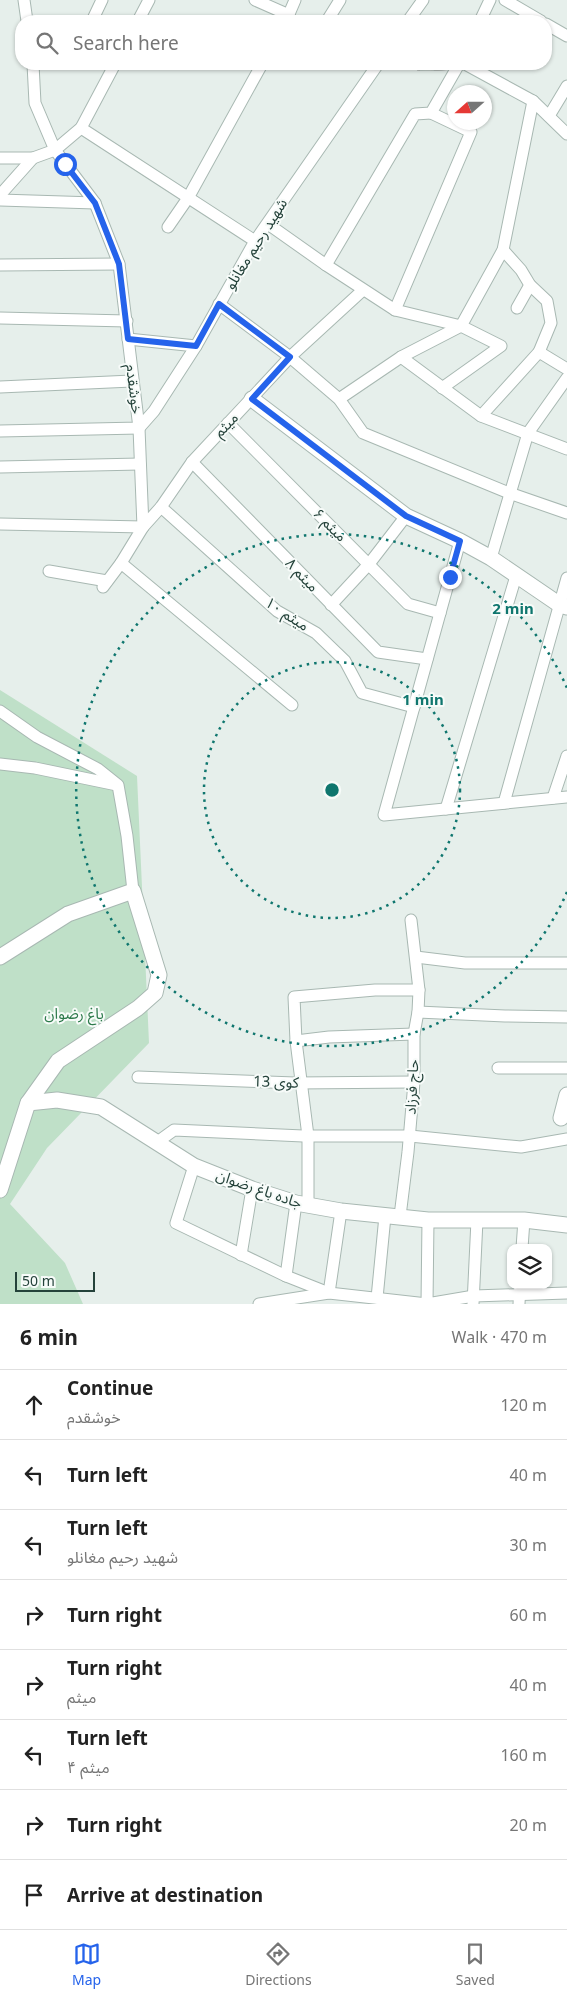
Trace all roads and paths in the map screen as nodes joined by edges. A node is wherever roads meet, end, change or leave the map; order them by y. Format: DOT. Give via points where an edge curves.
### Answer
graph roads {
  1 [pos="24,0"];
  2 [pos="102,0"];
  3 [pos="149,0"];
  4 [pos="255,0"];
  5 [pos="295,0"];
  6 [pos="340,0"];
  7 [pos="423,0"];
  8 [pos="490,0"];
  9 [pos="505,0"];
  10 [pos="25,15"];
  11 [pos="95,15"];
  12 [pos="141,15"];
  13 [pos="282,15"];
  14 [pos="288,15"];
  15 [pos="330,15"];
  16 [pos="412,15"];
  17 [pos="483,15"];
  18 [pos="531,15"];
  19 [pos="552,27"];
  20 [pos="567,36"];
  21 [pos="33,70"];
  22 [pos="112,70"];
  23 [pos="259,70"];
  24 [pos="374,70"];
  25 [pos="456,70"];
  26 [pos="476,70"];
  27 [pos="567,86"];
  28 [pos="533,101"];
  29 [pos="431,113"];
  30 [pos="549,116"];
  31 [pos="81,128"];
  32 [pos="567,134"];
  33 [pos="55,150"];
  34 [pos="0,158"];
  35 [pos="33,158"];
  36 [pos="0,196"];
  37 [pos="188,198"];
  38 [pos="0,200"];
  39 [pos="95,203"];
  40 [pos="268,224"];
  41 [pos="168,227"];
  42 [pos="255,241"];
  43 [pos="503,250"];
  44 [pos="119,264"];
  45 [pos="0,265"];
  46 [pos="326,265"];
  47 [pos="530,285"];
  48 [pos="363,290"];
  49 [pos="219,304"];
  50 [pos="516,308"];
  51 [pos="395,310"];
  52 [pos="0,318"];
  53 [pos="127,321"];
  54 [pos="461,326"];
  55 [pos="128,339"];
  56 [pos="196,346"];
  57 [pos="539,352"];
  58 [pos="290,357"];
  59 [pos="401,357"];
  60 [pos="567,369"];
  61 [pos="567,378"];
  62 [pos="132,381"];
  63 [pos="0,387"];
  64 [pos="442,388"];
  65 [pos="252,399"];
  66 [pos="339,399"];
  67 [pos="481,416"];
  68 [pos="228,423"];
  69 [pos="139,428"];
  70 [pos="0,431"];
  71 [pos="528,433"];
  72 [pos="567,449"];
  73 [pos="192,462"];
  74 [pos="140,464"];
  75 [pos="0,467"];
  76 [pos="509,493"];
  77 [pos="161,507"];
  78 [pos="567,511"];
  79 [pos="406,516"];
  80 [pos="0,524"];
  81 [pos="143,527"];
  82 [pos="460,541"];
  83 [pos="491,558"];
  84 [pos="121,563"];
  85 [pos="369,564"];
  86 [pos="49,571"];
  87 [pos="516,576"];
  88 [pos="567,578"];
  89 [pos="331,605"];
  90 [pos="563,606"];
  91 [pos="440,613"];
  92 [pos="427,659"];
  93 [pos="292,705"];
  94 [pos="414,707"];
  95 [pos="0,711"];
  96 [pos="567,756"];
  97 [pos="0,764"];
  98 [pos="118,785"];
  99 [pos="567,797"];
  100 [pos="553,798"];
  101 [pos="504,803"];
  102 [pos="446,809"];
  103 [pos="133,891"];
  104 [pos="411,920"];
  105 [pos="0,957"];
  106 [pos="416,957"];
  107 [pos="567,963"];
  108 [pos="418,990"];
  109 [pos="418,1012"];
  110 [pos="567,1017"];
  111 [pos="414,1034"];
  112 [pos="296,1041"];
  113 [pos="498,1068"];
  114 [pos="567,1068"];
  115 [pos="138,1076"];
  116 [pos="414,1082"];
  117 [pos="302,1083"];
  118 [pos="567,1095"];
  119 [pos="28,1103"];
  120 [pos="561,1118"];
  121 [pos="308,1136"];
  122 [pos="410,1136"];
  123 [pos="567,1137"];
  124 [pos="156,1142"];
  125 [pos="194,1166"];
  126 [pos="252,1189"];
  127 [pos="0,1190"];
  128 [pos="302,1204"];
  129 [pos="341,1211"];
  130 [pos="393,1216"];
  131 [pos="428,1220"];
  132 [pos="477,1220"];
  133 [pos="524,1220"];
  134 [pos="567,1225"];
  135 [pos="522,1244"];
  136 [pos="241,1255"];
  137 [pos="286,1276"];
  138 [pos="329,1293"];
  139 [pos="567,1293"];
  140 [pos="519,1295"];
  141 [pos="377,1298"];
  142 [pos="474,1300"];
  143 [pos="259,1304"];
  144 [pos="426,1304"];
  1 -- 10 [label="street"];
  2 -- 11 [label="street"];
  3 -- 12 [label="street"];
  4 -- 13 [label="street"];
  5 -- 14 [label="street"];
  6 -- 15 [label="street"];
  7 -- 16 [label="street"];
  8 -- 17 [label="street"];
  9 -- 18 [label="street"];
  19 -- 20 [label="street"];
  21 -- 33 [label="street, خوشقدم" via="35,103"];
  22 -- 31 [label="street"];
  23 -- 37 [label="street"];
  24 -- 40 [label="street, شهید رحیم مغانلو"];
  25 -- 29 [label="street"];
  26 -- 28 [label="street"];
  27 -- 30 [label="street"];
  28 -- 30 [label="street"];
  28 -- 43 [label="street"];
  29 -- 46 [label="street" via="415,114"];
  29 -- 51 [label="street" via="471,132"];
  30 -- 32 [label="street"];
  31 -- 33 [label="street"];
  31 -- 37 [label="street"];
  33 -- 35 [label="street"];
  33 -- 39 [label="street, خوشقدم"];
  34 -- 35 [label="street"];
  35 -- 36 [label="street"];
  37 -- 41 [label="street"];
  37 -- 42 [label="street"];
  38 -- 39 [label="street"];
  39 -- 44 [label="street, خوشقدم"];
  40 -- 42 [label="street, شهید رحیم مغانلو"];
  40 -- 46 [label="street"];
  42 -- 49 [label="street, شهید رحیم مغانلو"];
  43 -- 47 [label="street"];
  43 -- 54 [label="street"];
  44 -- 45 [label="street"];
  44 -- 53 [label="street, خوشقدم"];
  46 -- 48 [label="street"];
  47 -- 50 [label="street"];
  47 -- 57 [label="street" via="547,301 551,322"];
  48 -- 51 [label="street"];
  48 -- 58 [label="street, میثم"];
  49 -- 56 [label="street, شهید رحیم مغانلو"];
  49 -- 58 [label="street"];
  51 -- 54 [label="street"];
  52 -- 53 [label="street"];
  53 -- 55 [label="street, خوشقدم"];
  54 -- 59 [label="street"];
  54 -- 64 [label="street" via="501,346"];
  55 -- 56 [label="street"];
  55 -- 62 [label="street, خوشقدم"];
  56 -- 69 [label="street, شهید رحیم مغانلو" via="154,412"];
  57 -- 60 [label="street"];
  57 -- 67 [label="street"];
  58 -- 65 [label="street, میثم"];
  58 -- 66 [label="street"];
  59 -- 64 [label="street"];
  59 -- 66 [label="street"];
  61 -- 71 [label="street"];
  62 -- 63 [label="street"];
  62 -- 69 [label="street, خوشقدم"];
  64 -- 67 [label="street"];
  65 -- 68 [label="street, میثم"];
  65 -- 79 [label="street"];
  66 -- 76 [label="street" via="363,433"];
  67 -- 71 [label="street"];
  68 -- 73 [label="street, میثم"];
  68 -- 85 [label="street, ۶ میثم"];
  69 -- 70 [label="street"];
  69 -- 74 [label="street, خوشقدم"];
  71 -- 72 [label="street"];
  71 -- 76 [label="street"];
  73 -- 77 [label="street, میثم"];
  73 -- 89 [label="street, ۸ میثم"];
  74 -- 75 [label="street"];
  74 -- 81 [label="street, خوشقدم"];
  76 -- 78 [label="street"];
  76 -- 83 [label="street"];
  77 -- 81 [label="street, میثم"];
  77 -- 94 [label="street, ۱۰ میثم" via="277,611 316,633 345,661 362,693"];
  79 -- 82 [label="street"];
  79 -- 85 [label="street"];
  80 -- 81 [label="street"];
  81 -- 84 [label="street, میثم"];
  82 -- 83 [label="street"];
  82 -- 91 [label="street"];
  83 -- 87 [label="street"];
  84 -- 86 [label="street, میثم" via="105,584"];
  84 -- 93 [label="street"];
  85 -- 89 [label="street"];
  85 -- 91 [label="street, ۶ میثم" via="408,604"];
  87 -- 90 [label="street"];
  87 -- 102 [label="street"];
  88 -- 90 [label="street"];
  89 -- 92 [label="street, ۸ میثم" via="378,652"];
  90 -- 101 [label="street"];
  91 -- 92 [label="street"];
  92 -- 94 [label="street"];
  94 -- 102 [label="street" via="384,815"];
  95 -- 98 [label="street" via="38,738 98,769"];
  96 -- 100 [label="street"];
  97 -- 98 [label="street"];
  98 -- 103 [label="street"];
  99 -- 100 [label="street"];
  100 -- 101 [label="street"];
  101 -- 102 [label="street"];
  103 -- 105 [label="street" via="68,914"];
  103 -- 119 [label="street" via="159,975 155,993 138,1008 58,1060"];
  104 -- 106 [label="street, حاج فرزاد"];
  106 -- 107 [label="street" via="464,963"];
  106 -- 108 [label="street, حاج فرزاد"];
  108 -- 109 [label="street, حاج فرزاد"];
  108 -- 112 [label="street" via="294,997"];
  109 -- 110 [label="street"];
  109 -- 111 [label="street, حاج فرزاد"];
  111 -- 112 [label="street"];
  111 -- 116 [label="street, حاج فرزاد"];
  112 -- 117 [label="street"];
  113 -- 114 [label="street"];
  115 -- 117 [label="street, کوی 13"];
  116 -- 117 [label="street, کوی 13"];
  116 -- 122 [label="street, حاج فرزاد"];
  117 -- 121 [label="street"];
  118 -- 120 [label="street"];
  119 -- 124 [label="street, جاده باغ رضوان" via="57,1100 102,1107"];
  119 -- 127 [label="street"];
  120 -- 123 [label="street"];
  121 -- 122 [label="street"];
  121 -- 124 [label="street" via="174,1130"];
  121 -- 128 [label="street"];
  122 -- 123 [label="street" via="521,1147"];
  122 -- 130 [label="street, حاج فرزاد"];
  124 -- 125 [label="street, جاده باغ رضوان"];
  125 -- 126 [label="street, جاده باغ رضوان"];
  125 -- 136 [label="street" via="176,1223"];
  126 -- 128 [label="street, جاده باغ رضوان"];
  126 -- 136 [label="street"];
  128 -- 129 [label="street, جاده باغ رضوان"];
  128 -- 137 [label="street"];
  129 -- 130 [label="street, جاده باغ رضوان"];
  129 -- 138 [label="street"];
  130 -- 131 [label="street, جاده باغ رضوان"];
  130 -- 141 [label="street, حاج فرزاد"];
  131 -- 132 [label="street, جاده باغ رضوان"];
  131 -- 142 [label="street" via="427,1304"];
  132 -- 133 [label="street, جاده باغ رضوان"];
  132 -- 142 [label="street"];
  133 -- 134 [label="street, جاده باغ رضوان"];
  133 -- 135 [label="street"];
  136 -- 137 [label="street"];
  137 -- 138 [label="street"];
  138 -- 141 [label="street"];
  138 -- 143 [label="street"];
  139 -- 140 [label="street"];
  140 -- 142 [label="street"];
  141 -- 144 [label="street"];
}
